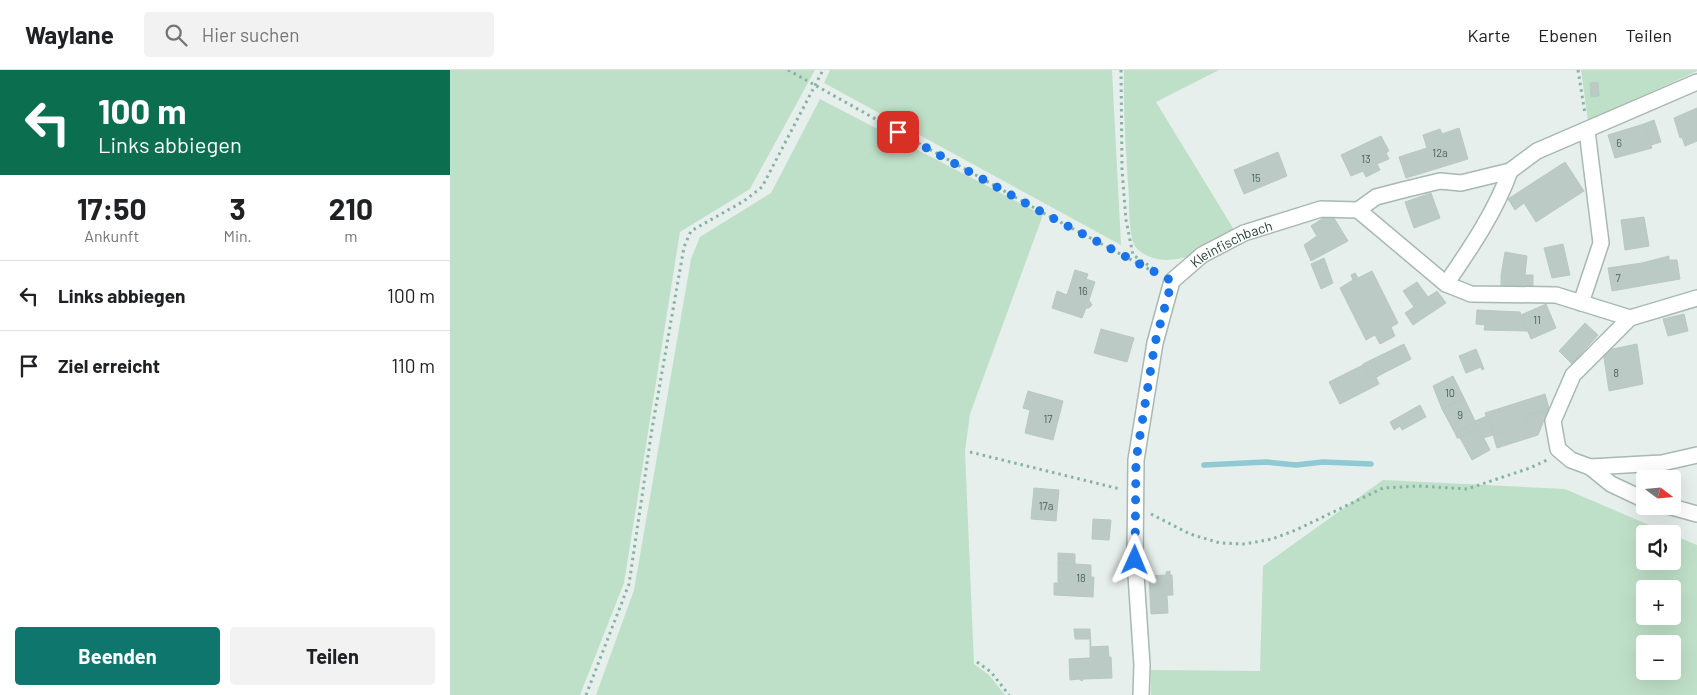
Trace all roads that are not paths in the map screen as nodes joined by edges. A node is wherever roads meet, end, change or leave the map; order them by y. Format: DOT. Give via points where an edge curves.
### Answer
graph roads {
  1 [pos="1697,82"];
  2 [pos="1587,130"];
  3 [pos="1510,171"];
  4 [pos="1358,210"];
  5 [pos="1446,284"];
  6 [pos="1697,298"];
  7 [pos="1581,303"];
  8 [pos="1630,318"];
  9 [pos="1697,455"];
  10 [pos="1590,467"];
  11 [pos="1636,496"];
  12 [pos="1681,510"];
  13 [pos="1697,514"];
  14 [pos="1141,695"];
  1 -- 2 [label="street"];
  2 -- 3 [label="street" via="1537,151"];
  2 -- 7 [label="street" via="1601,243"];
  3 -- 4 [label="street" via="1461,183 1440,181 1403,190 1376,197"];
  3 -- 5 [label="street" via="1503,191"];
  4 -- 5 [label="street"];
  4 -- 14 [label="street, Kleinfischbach" via="1321,209 1244,233 1202,255 1172,281 1155,343 1136,460 1135,560"];
  5 -- 7 [label="street" via="1471,294 1556,295"];
  6 -- 8 [label="street"];
  7 -- 8 [label="street"];
  8 -- 10 [label="street" via="1573,375 1553,421 1558,449 1571,460"];
  9 -- 10 [label="street" via="1662,463"];
  10 -- 11 [label="street" via="1611,484"];
  12 -- 13 [label="street"];
}
